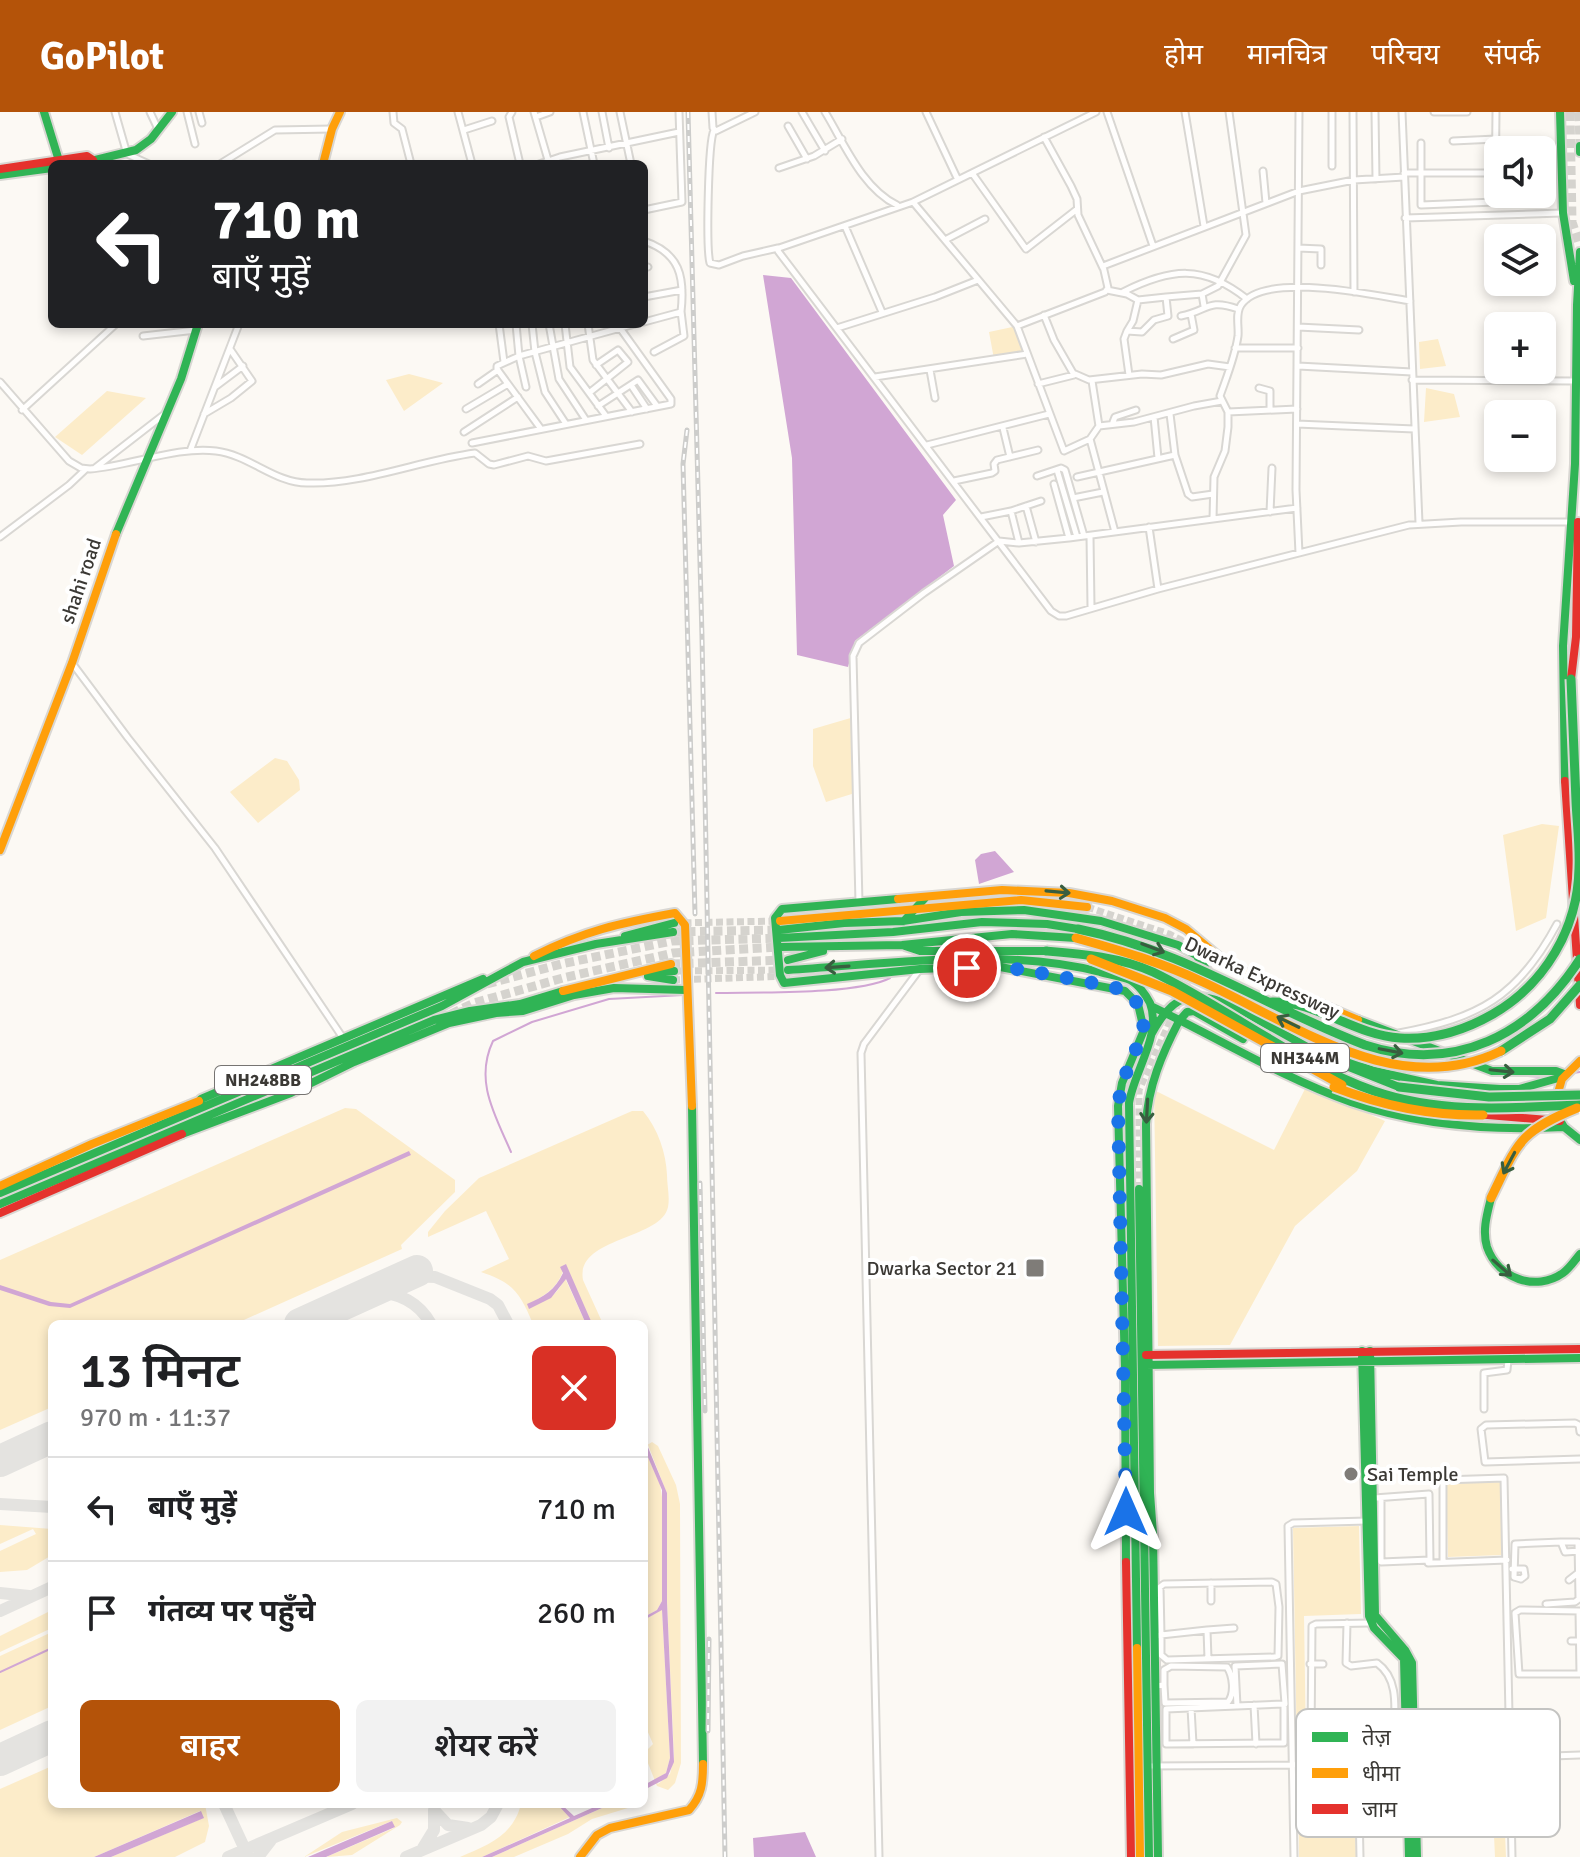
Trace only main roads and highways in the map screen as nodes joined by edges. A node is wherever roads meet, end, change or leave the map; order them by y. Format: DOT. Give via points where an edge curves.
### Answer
graph roads {
  1 [pos="44,112"];
  2 [pos="172,112"];
  3 [pos="340,112"];
  4 [pos="1560,112"];
  5 [pos="56,160"];
  6 [pos="72,160"];
  7 [pos="93,160"];
  8 [pos="324,160"];
  9 [pos="48,165"];
  10 [pos="48,166"];
  11 [pos="0,169"];
  12 [pos="0,175"];
  13 [pos="1580,252"];
  14 [pos="1576,292"];
  15 [pos="1578,307"];
  16 [pos="197,328"];
  17 [pos="1580,487"];
  18 [pos="0,850"];
  19 [pos="925,898"];
  20 [pos="1087,907"];
  21 [pos="914,910"];
  22 [pos="903,921"];
  23 [pos="673,927"];
  24 [pos="843,928"];
  25 [pos="893,932"];
  26 [pos="1077,933"];
  27 [pos="779,934"];
  28 [pos="902,945"];
  29 [pos="842,946"];
  30 [pos="1580,959"];
  31 [pos="523,962"];
  32 [pos="908,966"];
  33 [pos="636,974"];
  34 [pos="1580,985"];
  35 [pos="686,990"];
  36 [pos="1272,1002"];
  37 [pos="1201,1003"];
  38 [pos="1232,1005"];
  39 [pos="1580,1005"];
  40 [pos="1151,1006"];
  41 [pos="1162,1011"];
  42 [pos="1179,1021"];
  43 [pos="1152,1033"];
  44 [pos="1309,1048"];
  45 [pos="1580,1061"];
  46 [pos="1563,1076"];
  47 [pos="1580,1095"];
  48 [pos="200,1104"];
  49 [pos="1580,1106"];
  50 [pos="1517,1109"];
  51 [pos="1562,1124"];
  52 [pos="1580,1140"];
  53 [pos="1121,1174"];
  54 [pos="1130,1181"];
  55 [pos="0,1186"];
  56 [pos="1139,1189"];
  57 [pos="0,1193"];
  58 [pos="0,1204"];
  59 [pos="0,1213"];
  60 [pos="1580,1254"];
  61 [pos="1580,1349"];
  62 [pos="1366,1356"];
  63 [pos="1580,1358"];
  64 [pos="1141,1360"];
  65 [pos="1371,1520"];
  66 [pos="1406,1709"];
  67 [pos="1412,1709"];
  68 [pos="1152,1766"];
  69 [pos="1409,1837"];
  70 [pos="1416,1837"];
  71 [pos="580,1857"];
  72 [pos="1131,1857"];
  73 [pos="1140,1857"];
  74 [pos="1149,1857"];
  75 [pos="1158,1857"];
  76 [pos="1409,1857"];
  77 [pos="1417,1857"];
  1 -- 5 [label="main road"];
  2 -- 7 [label="main road" via="144,145"];
  3 -- 8 [label="main road"];
  4 -- 14 [label="main road" via="1563,213"];
  6 -- 7 [label="main road"];
  9 -- 11 [label="main road"];
  10 -- 12 [label="main road"];
  13 -- 14 [label="main road"];
  14 -- 15 [label="main road"];
  15 -- 39 [label="main road" via="1562,707"];
  16 -- 18 [label="main road, shahi road"];
  17 -- 36 [label="main road, bridge" via="1571,679 1578,890 1557,951 1530,986 1493,1015 1435,1036 1397,1038 1358,1031 1288,1000"];
  19 -- 21 [label="main road"];
  19 -- 32 [label="main road" via="782,909 775,918 784,983"];
  19 -- 46 [label="main road, one-way" via="1018,890 1112,901 1186,929 1230,966 1376,1027 1492,1071 1556,1071"];
  20 -- 21 [label="main road" via="1021,900"];
  21 -- 22 [label="main road"];
  21 -- 27 [label="main road"];
  22 -- 24 [label="main road"];
  22 -- 25 [label="main road"];
  22 -- 38 [label="main road" via="1024,910 1101,921 1196,955"];
  23 -- 31 [label="main road"];
  24 -- 25 [label="main road, Dwarka Expressway"];
  24 -- 27 [label="main road"];
  25 -- 26 [label="main road, Dwarka Expressway" via="982,922 1047,924"];
  26 -- 28 [label="main road, Dwarka Expressway"];
  34 -- 26 [label="main road, Dwarka Expressway, one-way, bridge" via="1543,1026 1504,1050 1454,1066 1416,1068 1351,1052 1153,960"];
  26 -- 36 [label="main road, Dwarka Expressway, one-way, bridge" via="1106,933 1156,948"];
  27 -- 29 [label="main road"];
  28 -- 29 [label="main road"];
  28 -- 37 [label="main road, NH344M, bridge" via="920,951 1046,951 1125,961"];
  32 -- 29 [label="main road, one-way" via="789,968"];
  36 -- 30 [label="main road, Dwarka Expressway, one-way, bridge" via="1375,1048 1450,1054 1498,1037 1534,1016 1564,987"];
  31 -- 35 [label="main road" via="607,926 675,913 686,932"];
  31 -- 48 [label="main road, NH248BB" via="442,1006"];
  32 -- 40 [label="main road" via="1001,958 1065,963 1130,980"];
  32 -- 53 [label="main road" via="1021,969 1114,987 1133,997 1144,1030 1118,1106"];
  33 -- 33 [label="main road" via="673,971"];
  33 -- 58 [label="main road, NH248BB" via="423,1024"];
  35 -- 59 [label="main road" via="614,988 449,1023"];
  35 -- 71 [label="main road" via="692,1081 703,1784 689,1810 610,1828 597,1835"];
  37 -- 38 [label="main road"];
  37 -- 41 [label="main road" via="1184,997"];
  37 -- 42 [label="main road"];
  37 -- 50 [label="main road, NH344M, bridge" via="1373,1091 1439,1106"];
  37 -- 50 [label="main road, bridge" via="1243,1039 1369,1102 1426,1115"];
  37 -- 51 [label="main road, bridge" via="1291,1060 1379,1099 1427,1110"];
  38 -- 44 [label="main road"];
  40 -- 41 [label="main road"];
  40 -- 43 [label="main road"];
  41 -- 42 [label="main road"];
  41 -- 43 [label="main road"];
  42 -- 51 [label="main road" via="1319,1090 1388,1114 1458,1127"];
  42 -- 64 [label="main road, one-way" via="1151,1078 1147,1099"];
  43 -- 54 [label="main road" via="1129,1103"];
  44 -- 46 [label="main road" via="1374,1071 1437,1085 1519,1089"];
  44 -- 47 [label="main road, NH344M, bridge" via="1399,1087 1441,1095"];
  45 -- 46 [label="main road"];
  46 -- 51 [label="main road" via="1555,1098"];
  48 -- 55 [label="main road"];
  48 -- 57 [label="main road, NH248BB"];
  49 -- 50 [label="main road, NH344M, bridge"];
  49 -- 60 [label="main road, one-way, bridge" via="1539,1124 1523,1140 1491,1198 1483,1226 1490,1257 1522,1281 1556,1278"];
  51 -- 52 [label="main road"];
  53 -- 54 [label="main road"];
  53 -- 72 [label="main road"];
  54 -- 64 [label="main road"];
  56 -- 64 [label="main road"];
  61 -- 62 [label="main road"];
  62 -- 63 [label="main road"];
  62 -- 64 [label="main road"];
  62 -- 65 [label="main road"];
  62 -- 65 [label="main road" via="1378,1498"];
  64 -- 68 [label="main road"];
  64 -- 68 [label="main road" via="1158,1636 1160,1729"];
  64 -- 73 [label="main road"];
  65 -- 66 [label="main road" via="1371,1623 1404,1659"];
  65 -- 67 [label="main road" via="1375,1615 1412,1659"];
  68 -- 74 [label="main road"];
  68 -- 75 [label="main road"];
  69 -- 76 [label="main road"];
  70 -- 77 [label="main road"];
}
